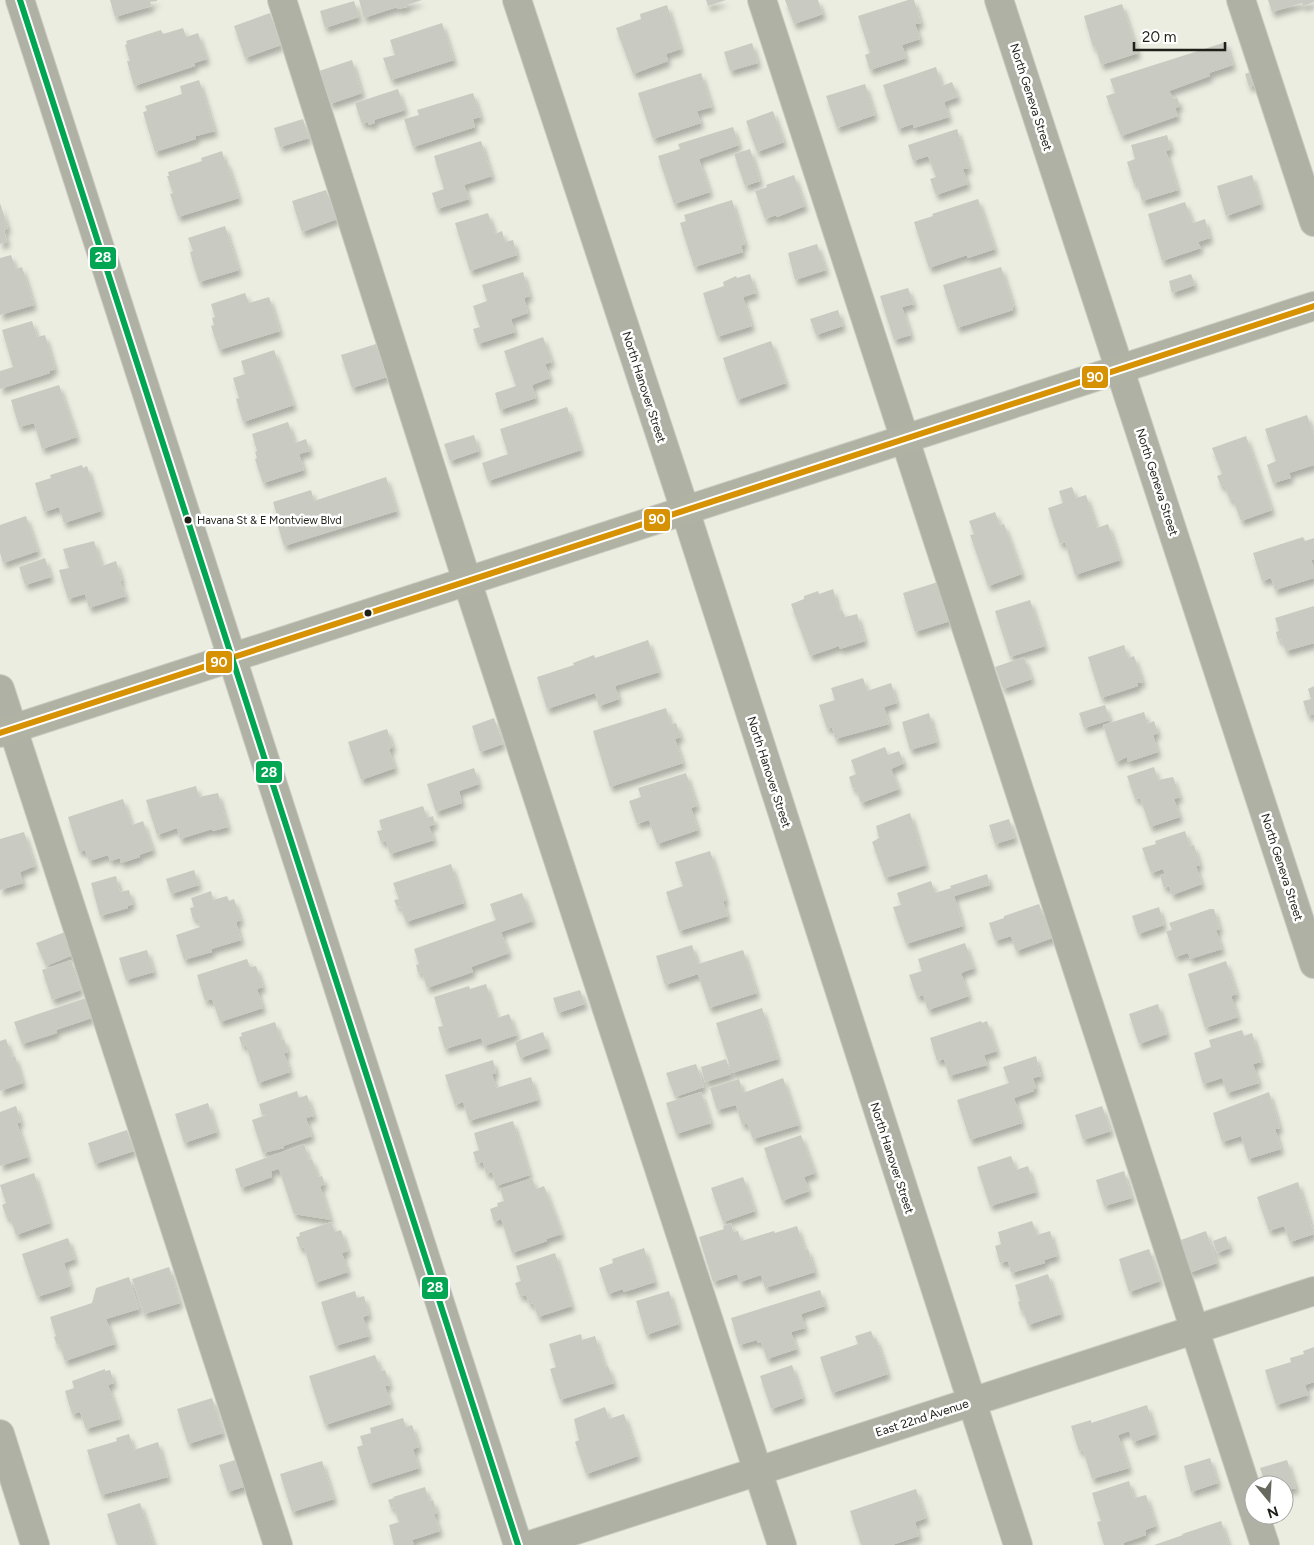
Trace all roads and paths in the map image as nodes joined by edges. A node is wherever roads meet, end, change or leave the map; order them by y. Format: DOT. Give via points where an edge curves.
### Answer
graph roads {
  1 [pos="20,0"];
  2 [pos="282,0"];
  3 [pos="517,0"];
  4 [pos="762,0"];
  5 [pos="999,0"];
  6 [pos="1241,0"];
  7 [pos="1314,222"];
  8 [pos="1314,306"];
  9 [pos="1120,368"];
  10 [pos="904,438"];
  11 [pos="685,510"];
  12 [pos="467,581"];
  13 [pos="232,658"];
  14 [pos="0,688"];
  15 [pos="6,731"];
  16 [pos="1314,964"];
  17 [pos="1314,1291"];
  18 [pos="1194,1330"];
  19 [pos="971,1402"];
  20 [pos="0,1434"];
  21 [pos="758,1472"];
  22 [pos="1244,1483"];
  23 [pos="1258,1525"];
  24 [pos="35,1545"];
  25 [pos="278,1545"];
  26 [pos="518,1545"];
  27 [pos="530,1545"];
  28 [pos="782,1545"];
  29 [pos="1018,1545"];
  30 [pos="1265,1545"];
  1 -- 13 [label="street"];
  2 -- 12 [label="street"];
  3 -- 11 [label="street, North Hanover Street"];
  4 -- 10 [label="street"];
  5 -- 9 [label="street, North Geneva Street"];
  6 -- 7 [label="street"];
  8 -- 9 [label="main road"];
  9 -- 10 [label="main road"];
  9 -- 16 [label="street, North Geneva Street"];
  10 -- 11 [label="main road"];
  10 -- 18 [label="street"];
  11 -- 12 [label="main road"];
  11 -- 19 [label="street, North Hanover Street"];
  12 -- 13 [label="main road"];
  12 -- 21 [label="street"];
  13 -- 15 [label="main road"];
  13 -- 26 [label="street"];
  14 -- 15 [label="street"];
  15 -- 25 [label="street"];
  17 -- 18 [label="street, East 22nd Avenue"];
  18 -- 19 [label="street, East 22nd Avenue"];
  18 -- 22 [label="street"];
  19 -- 21 [label="street, East 22nd Avenue"];
  19 -- 29 [label="street, North Hanover Street"];
  20 -- 24 [label="street"];
  21 -- 27 [label="street, East 22nd Avenue"];
  21 -- 28 [label="street"];
  23 -- 30 [label="street"];
}
